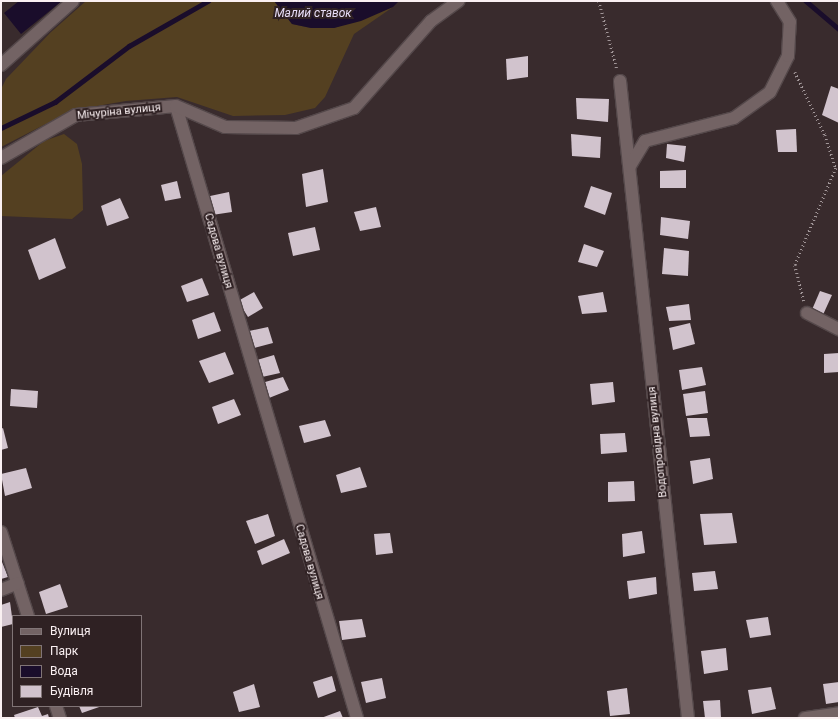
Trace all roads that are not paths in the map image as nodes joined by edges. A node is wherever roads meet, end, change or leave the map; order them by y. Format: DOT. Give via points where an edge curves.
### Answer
graph roads {
  1 [pos="73,1"];
  2 [pos="459,1"];
  3 [pos="777,1"];
  4 [pos="1,65"];
  5 [pos="620,81"];
  6 [pos="176,106"];
  7 [pos="1,158"];
  8 [pos="630,166"];
  9 [pos="807,313"];
  10 [pos="839,329"];
  11 [pos="1,532"];
  12 [pos="18,583"];
  13 [pos="1,590"];
  14 [pos="28,615"];
  15 [pos="56,707"];
  16 [pos="839,713"];
  17 [pos="60,718"];
  18 [pos="356,718"];
  19 [pos="688,718"];
  20 [pos="805,718"];
  1 -- 4 [label="street"];
  2 -- 6 [label="street" via="431,21 354,108 296,128 225,127"];
  3 -- 8 [label="street" via="790,22 788,56 770,92 734,118 645,141"];
  5 -- 8 [label="street, Водопровідна вулиця"];
  6 -- 7 [label="street, Мічуріна вулиця" via="76,115"];
  6 -- 18 [label="street, Садова вулиця"];
  8 -- 19 [label="street, Водопровідна вулиця"];
  9 -- 10 [label="street"];
  11 -- 12 [label="street"];
  12 -- 13 [label="street"];
  12 -- 14 [label="street"];
  15 -- 17 [label="street"];
  16 -- 20 [label="street"];
}
